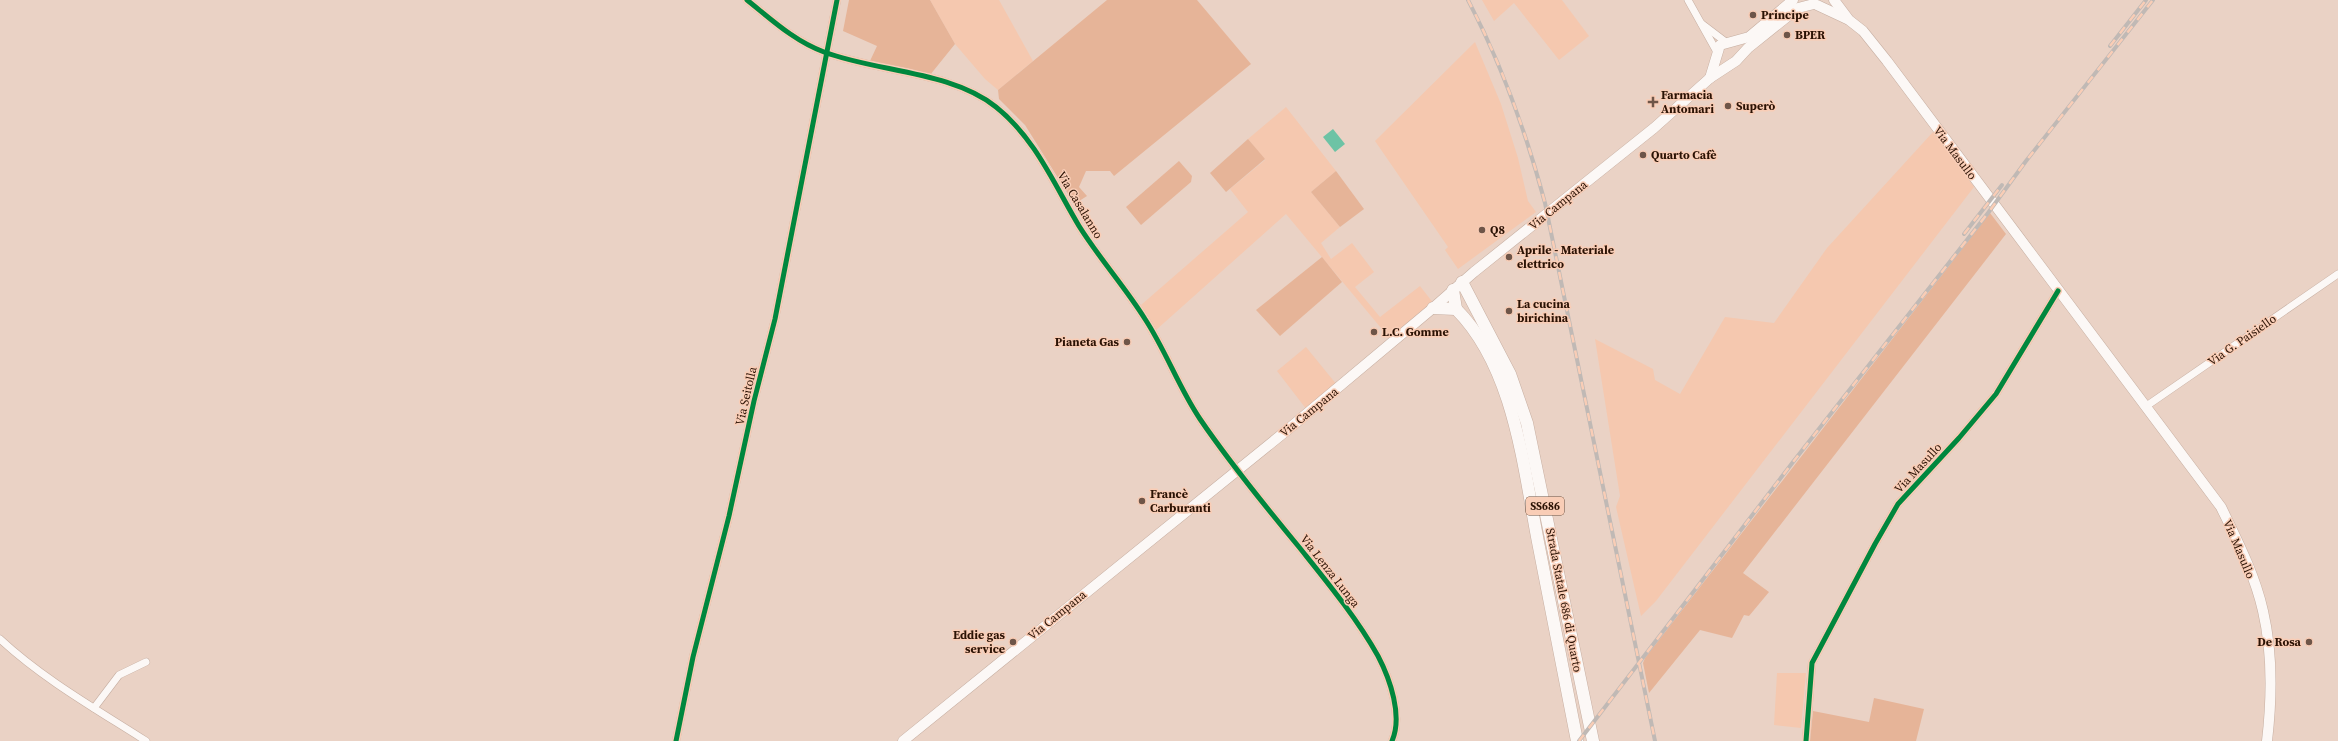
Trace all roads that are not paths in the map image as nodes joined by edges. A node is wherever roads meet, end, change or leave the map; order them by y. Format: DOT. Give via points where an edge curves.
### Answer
graph roads {
  1 [pos="747,0"];
  2 [pos="837,0"];
  3 [pos="1688,0"];
  4 [pos="1793,0"];
  5 [pos="1828,0"];
  6 [pos="1834,0"];
  7 [pos="1813,3"];
  8 [pos="1849,20"];
  9 [pos="1700,23"];
  10 [pos="1729,43"];
  11 [pos="825,53"];
  12 [pos="1717,54"];
  13 [pos="1738,58"];
  14 [pos="1730,65"];
  15 [pos="1710,78"];
  16 [pos="2338,274"];
  17 [pos="1458,286"];
  18 [pos="2058,291"];
  19 [pos="1433,308"];
  20 [pos="1456,309"];
  21 [pos="2145,407"];
  22 [pos="1238,469"];
  23 [pos="0,639"];
  24 [pos="146,662"];
  25 [pos="94,708"];
  26 [pos="146,741"];
  27 [pos="676,741"];
  28 [pos="903,741"];
  29 [pos="1392,741"];
  30 [pos="1577,741"];
  31 [pos="1593,741"];
  32 [pos="1806,741"];
  33 [pos="2267,741"];
  1 -- 11 [label="street, Via Casalanno" via="785,31"];
  2 -- 11 [label="street, Via Seitolla"];
  3 -- 9 [label="street"];
  4 -- 10 [label="main road" via="1748,37"];
  5 -- 7 [label="main road, Via Campana" via="1824,3"];
  6 -- 8 [label="main road, Via Masullo"];
  7 -- 8 [label="main road, Via Masullo"];
  7 -- 13 [label="main road, Via Campana" via="1798,8"];
  8 -- 18 [label="main road, Via Masullo" via="1863,31 1887,61"];
  9 -- 10 [label="street"];
  9 -- 12 [label="street"];
  10 -- 12 [label="main road" via="1720,45"];
  10 -- 13 [label="main road" via="1737,47"];
  11 -- 22 [label="street, Via Casalanno" via="940,81 974,94 996,107 1016,126 1037,153 1079,225 1146,320 1201,420"];
  11 -- 27 [label="street, Via Seitolla" via="775,319 754,401 730,516 693,657"];
  12 -- 14 [label="main road" via="1720,62"];
  12 -- 15 [label="main road"];
  13 -- 14 [label="main road, Via Campana"];
  14 -- 15 [label="main road, Via Campana"];
  15 -- 17 [label="main road, Via Campana" via="1654,128"];
  16 -- 21 [label="street, Via G. Paisiello"];
  17 -- 19 [label="main road, Via Campana"];
  17 -- 20 [label="highway"];
  17 -- 31 [label="highway, Strada Statale 686 di Quarto / SS686" via="1510,374 1527,424"];
  18 -- 21 [label="main road, Via Masullo"];
  18 -- 32 [label="street, Via Masullo" via="1996,394 1898,504 1875,544 1812,663"];
  19 -- 20 [label="highway"];
  19 -- 22 [label="main road, Via Campana"];
  20 -- 30 [label="highway, Strada Statale 686 di Quarto / SS686" via="1495,368 1514,419"];
  21 -- 33 [label="main road, Via Masullo" via="2221,507 2243,552 2263,610 2271,659 2271,707"];
  22 -- 28 [label="main road, Via Campana"];
  22 -- 29 [label="street, Via Lenza Lunga" via="1337,593 1378,656 1393,695 1396,726"];
  23 -- 25 [label="street" via="15,653"];
  24 -- 25 [label="street" via="118,675"];
  25 -- 26 [label="street"];
}
